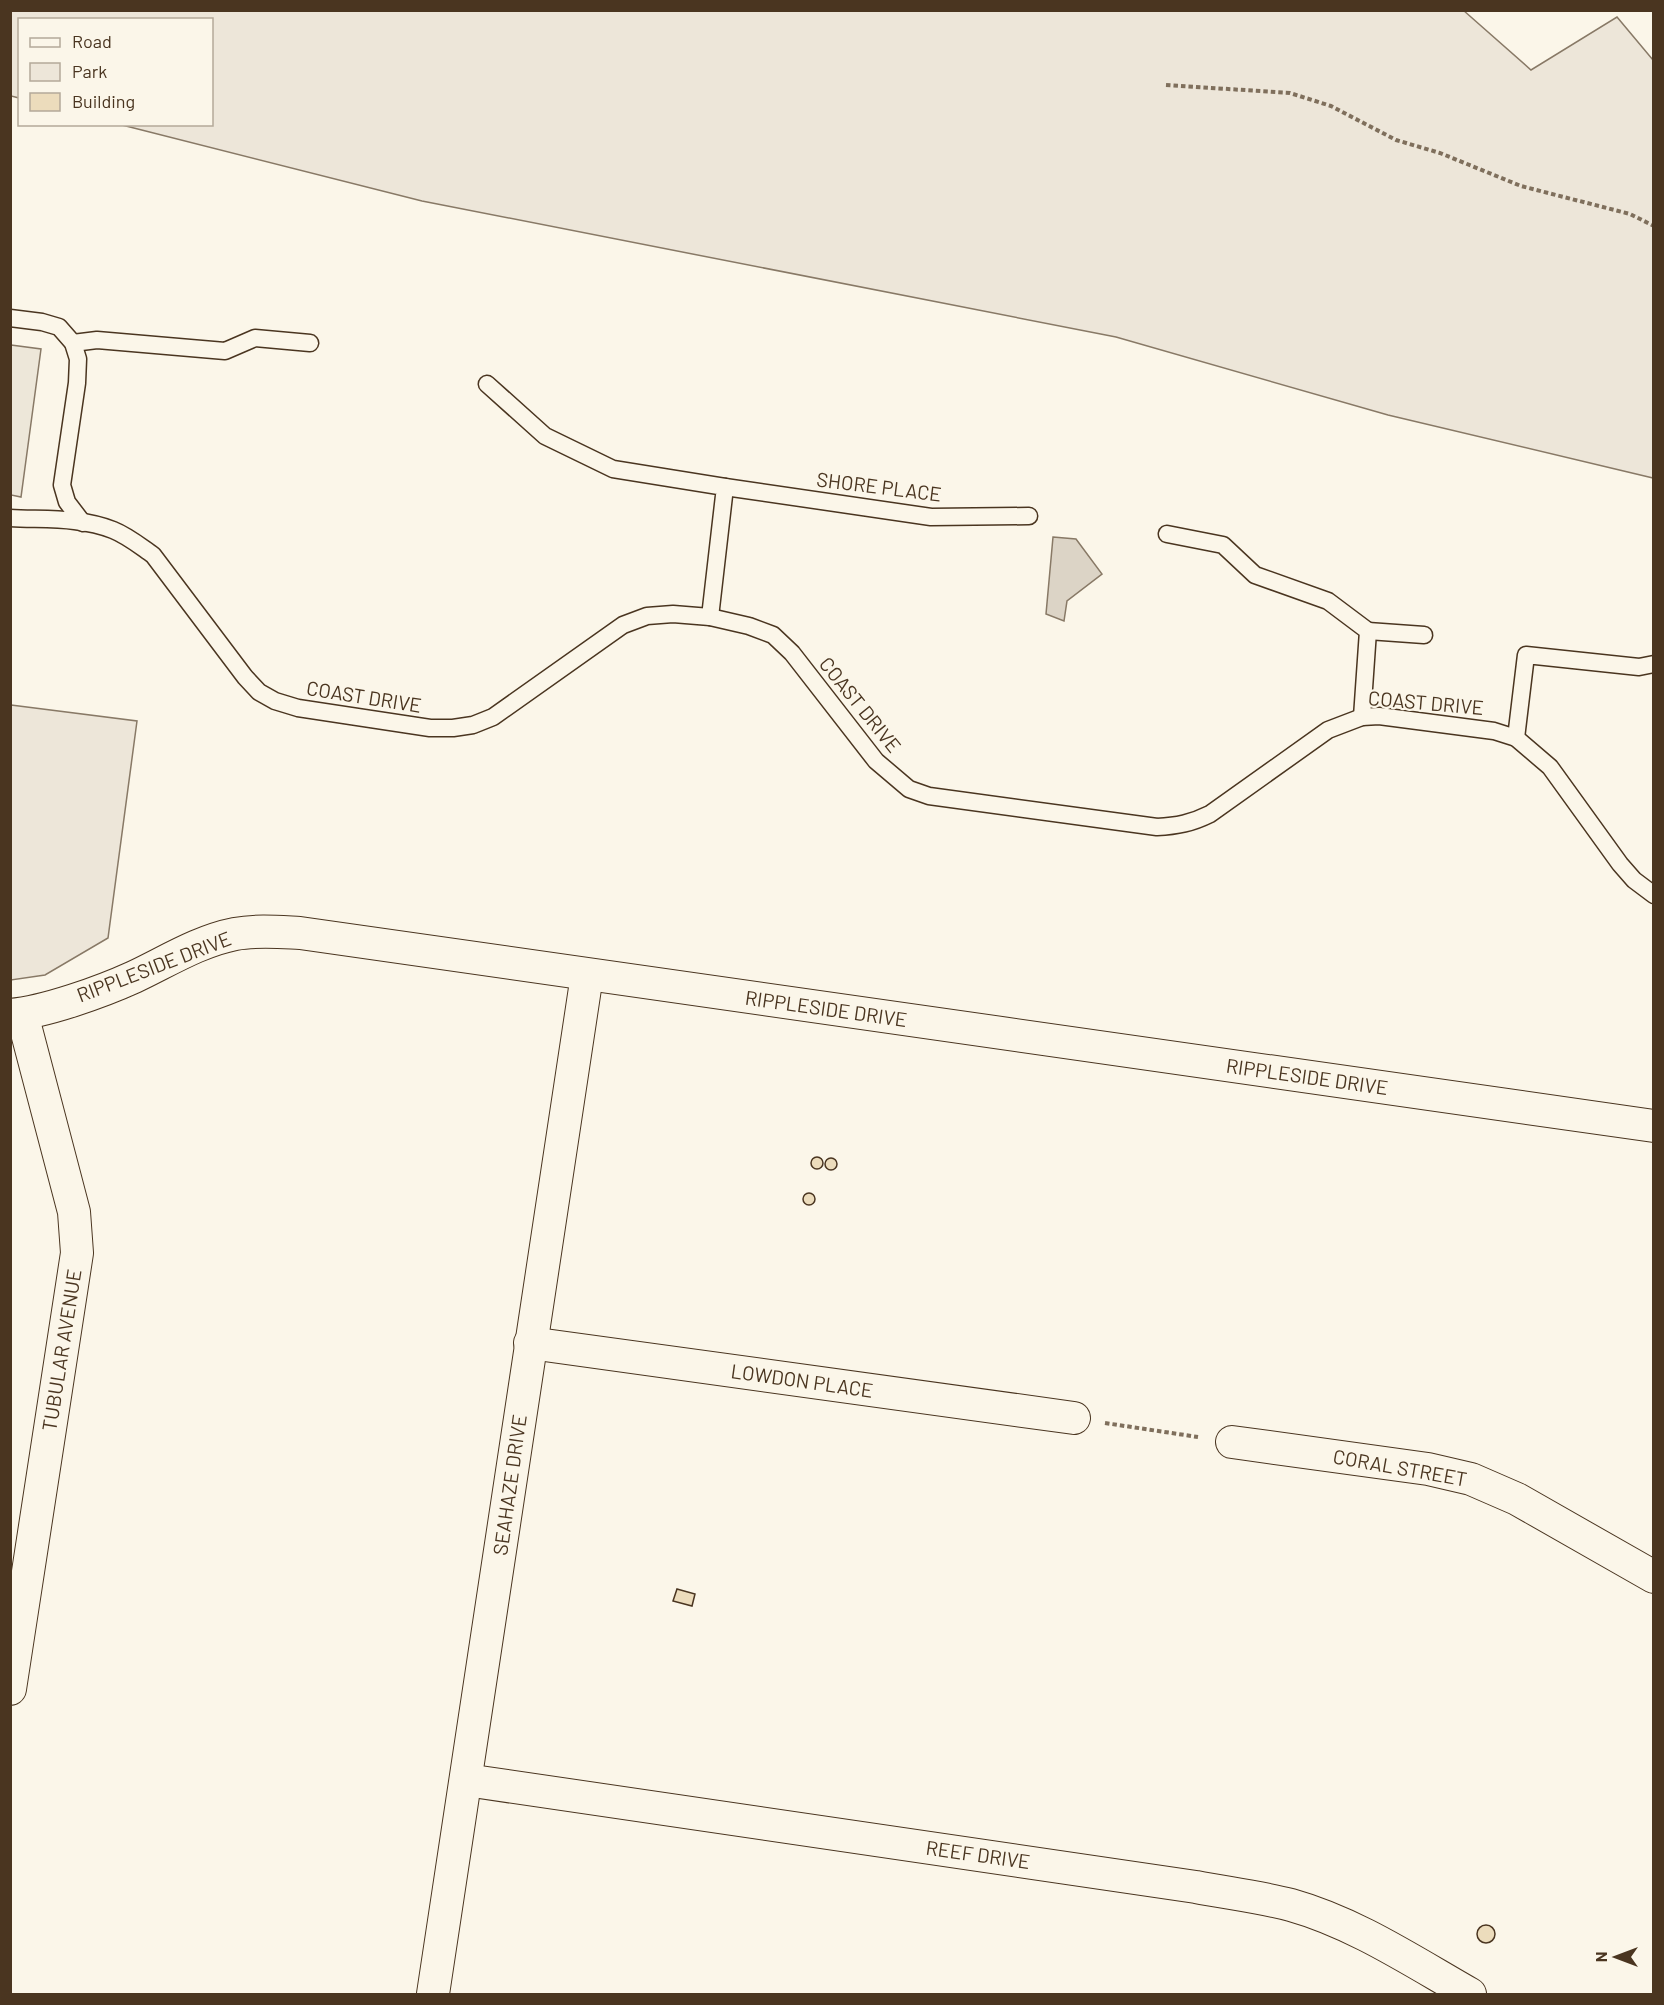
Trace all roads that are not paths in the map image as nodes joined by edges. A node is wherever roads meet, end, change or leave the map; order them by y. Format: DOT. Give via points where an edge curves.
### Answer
graph roads {
  1 [pos="10,318"];
  2 [pos="73,343"];
  3 [pos="310,343"];
  4 [pos="487,384"];
  5 [pos="725,487"];
  6 [pos="1029,516"];
  7 [pos="10,518"];
  8 [pos="83,523"];
  9 [pos="1167,534"];
  10 [pos="710,617"];
  11 [pos="1368,631"];
  12 [pos="1424,635"];
  13 [pos="1653,664"];
  14 [pos="1362,717"];
  15 [pos="1516,738"];
  16 [pos="1653,895"];
  17 [pos="587,975"];
  18 [pos="16,1014"];
  19 [pos="1653,1126"];
  20 [pos="531,1343"];
  21 [pos="1074,1418"];
  22 [pos="1232,1442"];
  23 [pos="1653,1577"];
  24 [pos="10,1689"];
  25 [pos="466,1780"];
  26 [pos="433,1995"];
  27 [pos="1470,1995"];
  1 -- 2 [label="lane" via="59,327"];
  2 -- 3 [label="lane" via="97,340 225,351 255,338"];
  2 -- 8 [label="lane" via="78,359 77,383 62,486 67,502"];
  4 -- 5 [label="lane, SHORE PLACE" via="545,436 613,469"];
  5 -- 6 [label="lane, SHORE PLACE" via="931,517"];
  5 -- 10 [label="lane"];
  7 -- 8 [label="lane, COAST DRIVE"];
  8 -- 10 [label="lane, COAST DRIVE" via="114,530 153,555 259,692 275,701 309,710 430,728 473,725 493,717 622,625 647,616"];
  9 -- 11 [label="lane" via="1223,545 1255,575 1328,601"];
  10 -- 14 [label="lane, COAST DRIVE" via="773,635 792,653 876,761 909,789 930,796 1157,827 1175,826 1210,814 1329,730"];
  11 -- 12 [label="lane"];
  11 -- 14 [label="lane"];
  13 -- 15 [label="lane" via="1639,667 1526,655"];
  14 -- 15 [label="lane, COAST DRIVE" via="1494,730"];
  15 -- 16 [label="lane, COAST DRIVE" via="1550,767 1620,864"];
  17 -- 18 [label="street, RIPPLESIDE DRIVE" via="300,933 235,934 90,994"];
  17 -- 19 [label="street, RIPPLESIDE DRIVE"];
  17 -- 20 [label="street, SEAHAZE DRIVE"];
  18 -- 24 [label="street, TUBULAR AVENUE" via="74,1212 77,1253"];
  20 -- 21 [label="street, LOWDON PLACE"];
  20 -- 25 [label="street, SEAHAZE DRIVE"];
  22 -- 23 [label="street, CORAL STREET" via="1428,1469 1471,1479 1517,1499"];
  25 -- 26 [label="street, SEAHAZE DRIVE"];
  25 -- 27 [label="street, REEF DRIVE" via="1196,1887 1290,1905 1375,1939"];
}
